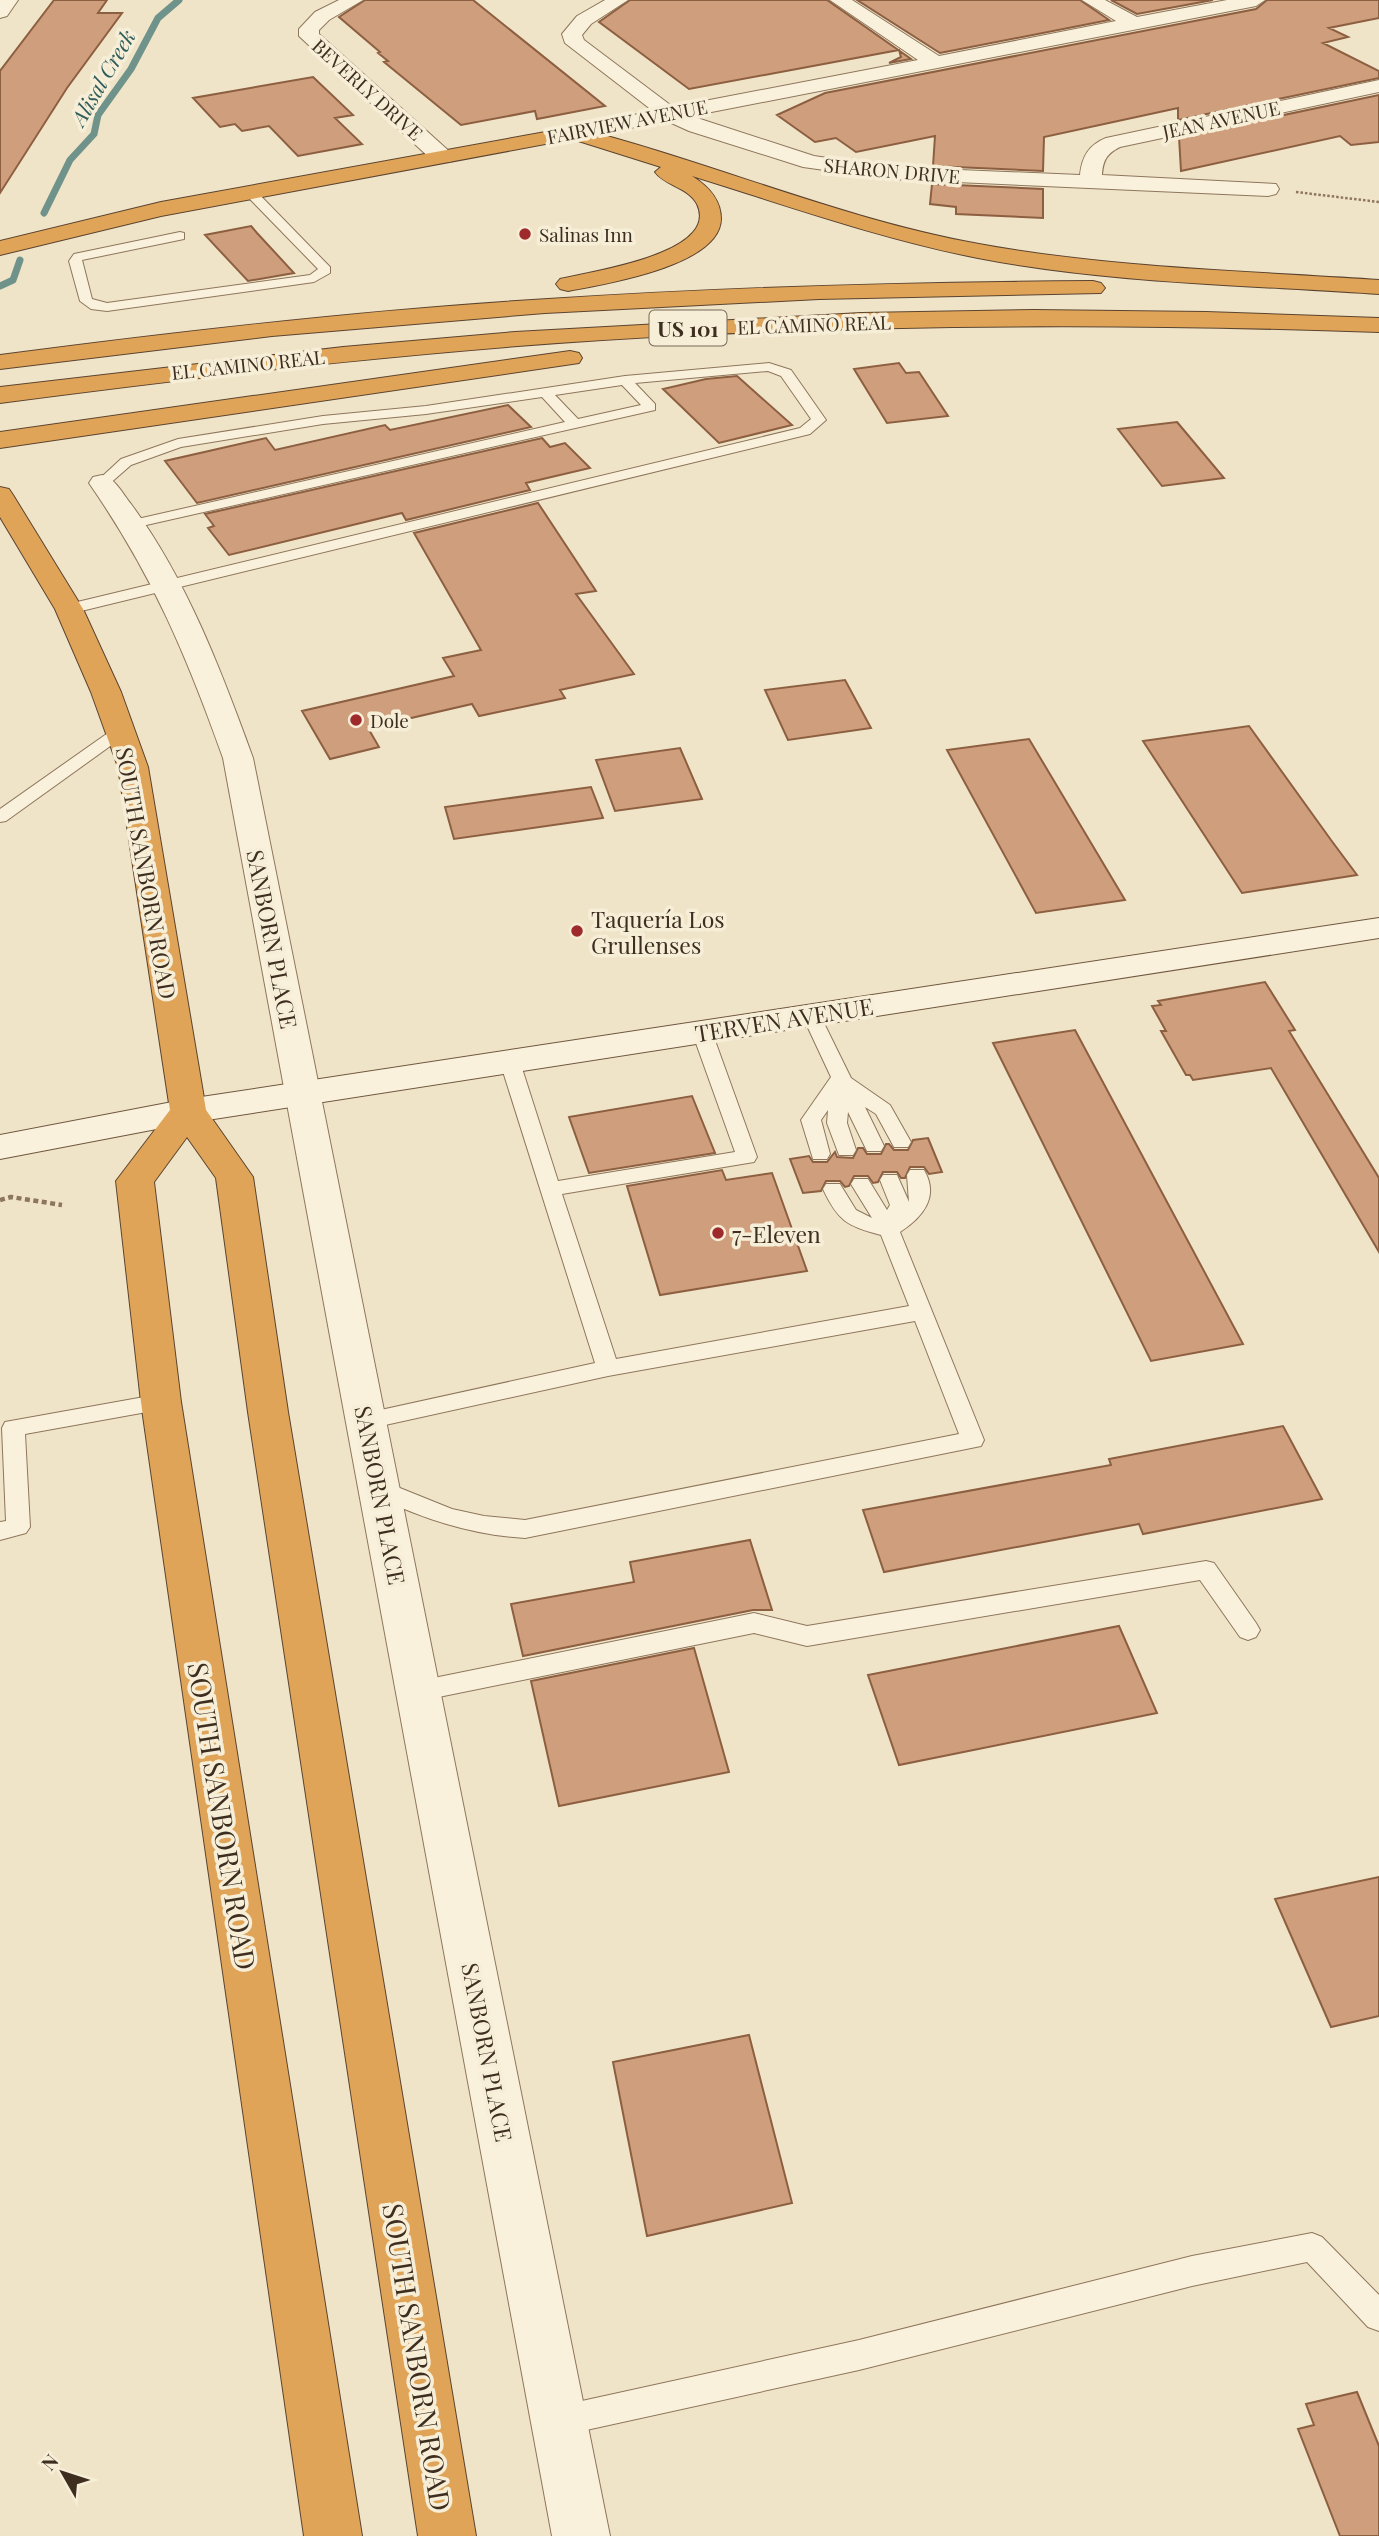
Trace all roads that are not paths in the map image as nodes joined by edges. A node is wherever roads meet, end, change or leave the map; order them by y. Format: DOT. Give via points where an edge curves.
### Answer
graph roads {
  1 [pos="9,0"];
  2 [pos="354,0"];
  3 [pos="619,0"];
  4 [pos="839,0"];
  5 [pos="1091,0"];
  6 [pos="1256,0"];
  7 [pos="0,12"];
  8 [pos="1133,23"];
  9 [pos="933,61"];
  10 [pos="1379,86"];
  11 [pos="668,113"];
  12 [pos="573,133"];
  13 [pos="503,145"];
  14 [pos="442,157"];
  15 [pos="1091,182"];
  16 [pos="1268,189"];
  17 [pos="250,192"];
  18 [pos="87,225"];
  19 [pos="180,236"];
  20 [pos="0,248"];
  21 [pos="101,251"];
  22 [pos="1379,287"];
  23 [pos="1379,293"];
  24 [pos="1181,319"];
  25 [pos="1379,325"];
  26 [pos="220,333"];
  27 [pos="0,362"];
  28 [pos="625,380"];
  29 [pos="544,391"];
  30 [pos="0,395"];
  31 [pos="575,424"];
  32 [pos="0,440"];
  33 [pos="102,483"];
  34 [pos="0,495"];
  35 [pos="133,524"];
  36 [pos="168,586"];
  37 [pos="69,608"];
  38 [pos="121,732"];
  39 [pos="0,817"];
  40 [pos="1379,928"];
  41 [pos="811,1015"];
  42 [pos="702,1032"];
  43 [pos="510,1062"];
  44 [pos="840,1079"];
  45 [pos="304,1093"];
  46 [pos="188,1111"];
  47 [pos="901,1142"];
  48 [pos="874,1146"];
  49 [pos="0,1147"];
  50 [pos="846,1150"];
  51 [pos="820,1154"];
  52 [pos="917,1175"];
  53 [pos="890,1180"];
  54 [pos="861,1184"];
  55 [pos="551,1189"];
  56 [pos="833,1189"];
  57 [pos="889,1230"];
  58 [pos="921,1312"];
  59 [pos="608,1368"];
  60 [pos="161,1402"];
  61 [pos="367,1421"];
  62 [pos="380,1489"];
  63 [pos="0,1531"];
  64 [pos="1248,1630"];
  65 [pos="419,1691"];
  66 [pos="1379,2316"];
  67 [pos="559,2421"];
  68 [pos="333,2536"];
  69 [pos="447,2536"];
  70 [pos="581,2536"];
  1 -- 7 [label="street"];
  2 -- 14 [label="street, BEVERLY DRIVE" via="317,20 310,26 309,36"];
  3 -- 11 [label="street, SHARON DRIVE" via="579,23 573,40"];
  4 -- 9 [label="street"];
  5 -- 8 [label="street"];
  6 -- 8 [label="street, FAIRVIEW AVENUE"];
  8 -- 9 [label="street, FAIRVIEW AVENUE"];
  9 -- 11 [label="street, FAIRVIEW AVENUE"];
  10 -- 15 [label="street, JEAN AVENUE" via="1113,142 1092,158"];
  11 -- 12 [label="street, FAIRVIEW AVENUE"];
  11 -- 15 [label="street, SHARON DRIVE" via="716,135 843,168"];
  12 -- 13 [label="highway, FAIRVIEW AVENUE"];
  12 -- 22 [label="highway" via="890,230 978,251 1084,265"];
  13 -- 14 [label="highway, FAIRVIEW AVENUE"];
  13 -- 26 [label="highway" via="569,147 668,173 704,197 711,222 682,252 618,274"];
  14 -- 17 [label="highway, FAIRVIEW AVENUE"];
  15 -- 16 [label="street, SHARON DRIVE"];
  17 -- 18 [label="highway, FAIRVIEW AVENUE"];
  17 -- 21 [label="lane" via="326,270 324,274 96,306 86,301 75,261"];
  18 -- 20 [label="highway, FAIRVIEW AVENUE"];
  18 -- 21 [label="lane"];
  19 -- 21 [label="lane"];
  23 -- 26 [label="highway, EL CAMINO REAL / US 101" via="1019,288 727,295 514,307"];
  24 -- 25 [label="highway, EL CAMINO REAL / US 101"];
  24 -- 30 [label="highway, EL CAMINO REAL / US 101" via="867,321 545,337 228,366"];
  24 -- 32 [label="highway" via="671,345"];
  26 -- 27 [label="highway, EL CAMINO REAL / US 101"];
  28 -- 29 [label="lane"];
  28 -- 31 [label="lane" via="650,407"];
  28 -- 36 [label="lane" via="769,367 786,373 819,419 805,431"];
  29 -- 31 [label="lane"];
  29 -- 33 [label="lane" via="178,443 126,462"];
  31 -- 35 [label="lane"];
  33 -- 35 [label="street, SANBORN PLACE"];
  34 -- 37 [label="highway, SOUTH SANBORN ROAD"];
  35 -- 36 [label="street, SANBORN PLACE"];
  36 -- 37 [label="lane"];
  36 -- 45 [label="street, SANBORN PLACE" via="209,675 238,758"];
  37 -- 38 [label="highway, SOUTH SANBORN ROAD"];
  38 -- 39 [label="lane"];
  38 -- 46 [label="highway, SOUTH SANBORN ROAD" via="133,766"];
  40 -- 41 [label="street, TERVEN AVENUE"];
  41 -- 42 [label="street, TERVEN AVENUE"];
  41 -- 44 [label="lane"];
  42 -- 43 [label="street, TERVEN AVENUE"];
  42 -- 55 [label="lane" via="747,1157"];
  43 -- 45 [label="street, TERVEN AVENUE"];
  43 -- 55 [label="lane"];
  44 -- 47 [label="lane" via="883,1110"];
  44 -- 48 [label="lane"];
  44 -- 50 [label="lane" via="836,1123"];
  44 -- 51 [label="lane" via="811,1120"];
  45 -- 46 [label="street, TERVEN AVENUE"];
  45 -- 61 [label="street, SANBORN PLACE"];
  46 -- 49 [label="street, TERVEN AVENUE"];
  46 -- 60 [label="highway, SOUTH SANBORN ROAD" via="135,1181"];
  46 -- 69 [label="highway, SOUTH SANBORN ROAD" via="234,1177"];
  52 -- 57 [label="lane" via="922,1190 918,1207"];
  53 -- 57 [label="lane" via="900,1205"];
  54 -- 57 [label="lane"];
  55 -- 59 [label="lane"];
  56 -- 57 [label="lane" via="844,1214"];
  57 -- 58 [label="lane"];
  58 -- 59 [label="lane"];
  58 -- 62 [label="lane" via="973,1440 525,1529 484,1528 440,1516"];
  59 -- 61 [label="lane"];
  60 -- 63 [label="lane" via="13,1427 18,1527"];
  60 -- 68 [label="highway, SOUTH SANBORN ROAD"];
  61 -- 62 [label="street, SANBORN PLACE"];
  62 -- 65 [label="street, SANBORN PLACE"];
  64 -- 65 [label="lane" via="1206,1570 807,1636 754,1623"];
  65 -- 67 [label="street, SANBORN PLACE"];
  66 -- 67 [label="lane" via="1312,2247 1192,2271 859,2355"];
  67 -- 70 [label="street, SANBORN PLACE"];
}
